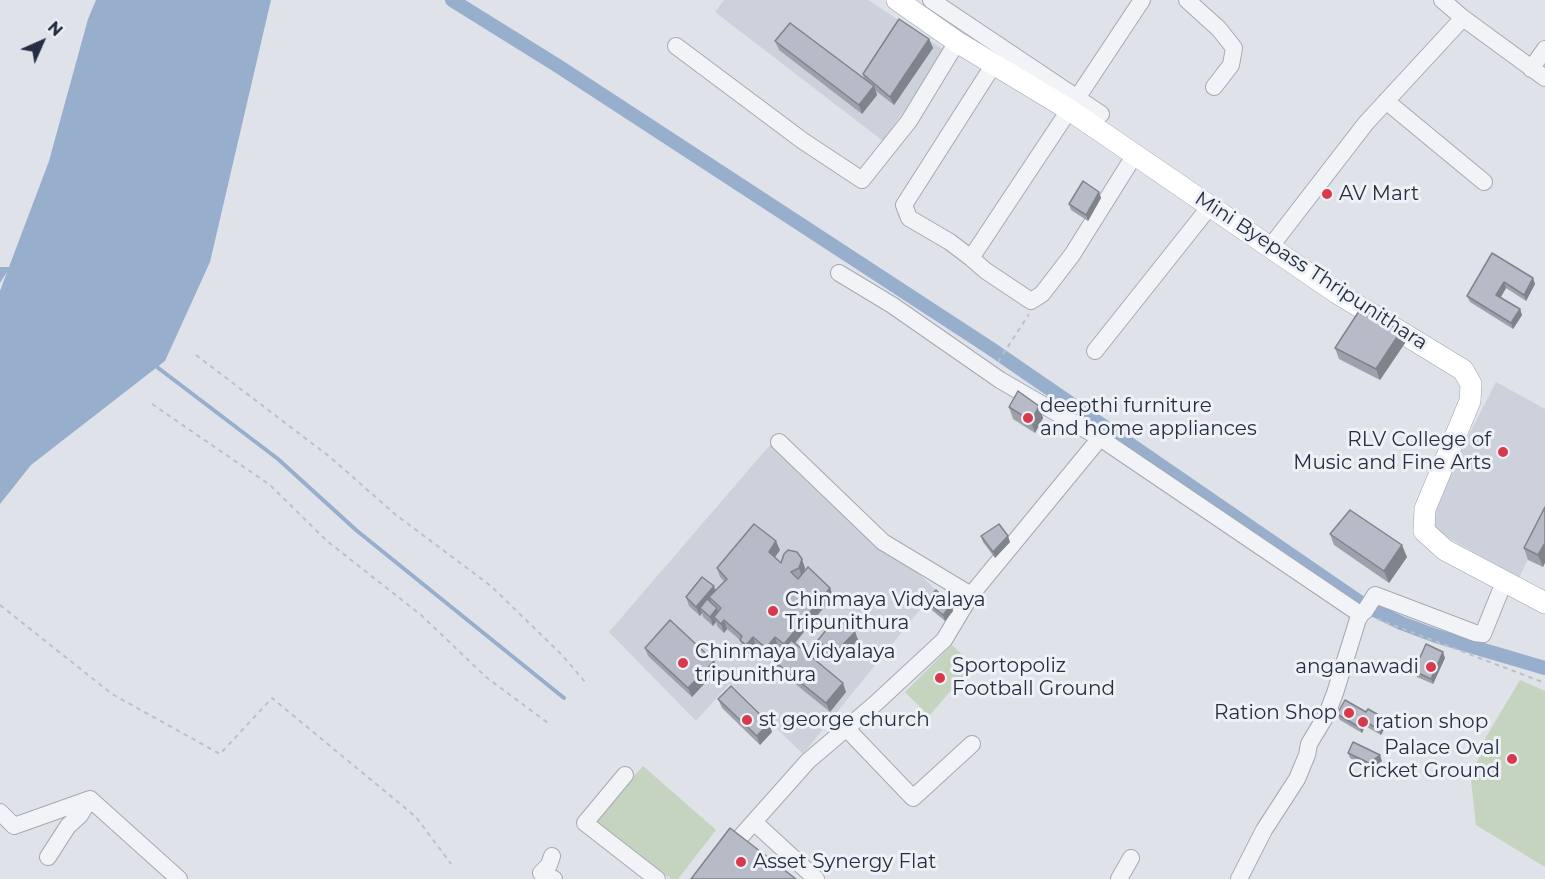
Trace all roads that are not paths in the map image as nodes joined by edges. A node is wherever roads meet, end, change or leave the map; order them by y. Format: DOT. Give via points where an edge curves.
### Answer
graph roads {
  1 [pos="897,0"];
  2 [pos="931,0"];
  3 [pos="1142,0"];
  4 [pos="1187,0"];
  5 [pos="1442,0"];
  6 [pos="1463,18"];
  7 [pos="957,42"];
  8 [pos="676,46"];
  9 [pos="1545,49"];
  10 [pos="991,55"];
  11 [pos="1538,73"];
  12 [pos="1214,87"];
  13 [pos="1386,101"];
  14 [pos="1073,104"];
  15 [pos="1101,114"];
  16 [pos="1134,156"];
  17 [pos="1484,182"];
  18 [pos="1211,205"];
  19 [pos="1270,246"];
  20 [pos="971,258"];
  21 [pos="839,273"];
  22 [pos="1095,351"];
  23 [pos="1100,438"];
  24 [pos="779,442"];
  25 [pos="1504,582"];
  26 [pos="971,595"];
  27 [pos="1545,603"];
  28 [pos="1366,609"];
  29 [pos="847,729"];
  30 [pos="972,744"];
  31 [pos="625,776"];
  32 [pos="90,799"];
  33 [pos="0,812"];
  34 [pos="754,822"];
  35 [pos="552,856"];
  36 [pos="48,857"];
  37 [pos="1131,858"];
  38 [pos="179,879"];
  39 [pos="554,879"];
  40 [pos="657,879"];
  41 [pos="703,879"];
  42 [pos="816,879"];
  43 [pos="1119,879"];
  44 [pos="1239,879"];
  1 -- 7 [label="main road, Mini Byepass Thripunithara"];
  2 -- 10 [label="street"];
  3 -- 14 [label="street"];
  4 -- 12 [label="street" via="1220,29 1234,48 1231,65"];
  5 -- 6 [label="street"];
  6 -- 11 [label="street"];
  6 -- 13 [label="street"];
  7 -- 8 [label="street" via="909,121 862,180 802,141"];
  7 -- 10 [label="main road, Mini Byepass Thripunithara"];
  9 -- 11 [label="street"];
  10 -- 14 [label="main road, Mini Byepass Thripunithara"];
  10 -- 20 [label="street" via="904,206 909,218"];
  13 -- 17 [label="street"];
  13 -- 19 [label="street"];
  14 -- 15 [label="street"];
  14 -- 16 [label="main road, Mini Byepass Thripunithara"];
  14 -- 20 [label="street"];
  16 -- 18 [label="main road, Mini Byepass Thripunithara"];
  16 -- 20 [label="street" via="1072,255 1042,294 1031,301"];
  18 -- 19 [label="main road, Mini Byepass Thripunithara"];
  18 -- 22 [label="street"];
  19 -- 25 [label="main road, Mini Byepass Thripunithara" via="1337,293 1453,362 1468,376 1470,401 1425,509 1424,531 1445,550"];
  21 -- 23 [label="street" via="1000,380"];
  23 -- 26 [label="street"];
  23 -- 28 [label="street" via="1352,609"];
  24 -- 26 [label="street" via="883,542"];
  25 -- 27 [label="main road, Mini Byepass Thripunithara"];
  25 -- 28 [label="street" via="1483,634 1375,595"];
  26 -- 29 [label="street" via="944,640"];
  28 -- 44 [label="street" via="1358,619 1327,714 1309,744 1297,779"];
  29 -- 30 [label="street" via="913,798"];
  29 -- 34 [label="street" via="808,761"];
  31 -- 40 [label="street" via="585,823"];
  32 -- 33 [label="street" via="14,826"];
  32 -- 36 [label="street"];
  32 -- 38 [label="street"];
  34 -- 41 [label="street"];
  34 -- 42 [label="street"];
  35 -- 39 [label="street" via="542,873"];
  37 -- 43 [label="street"];
}
